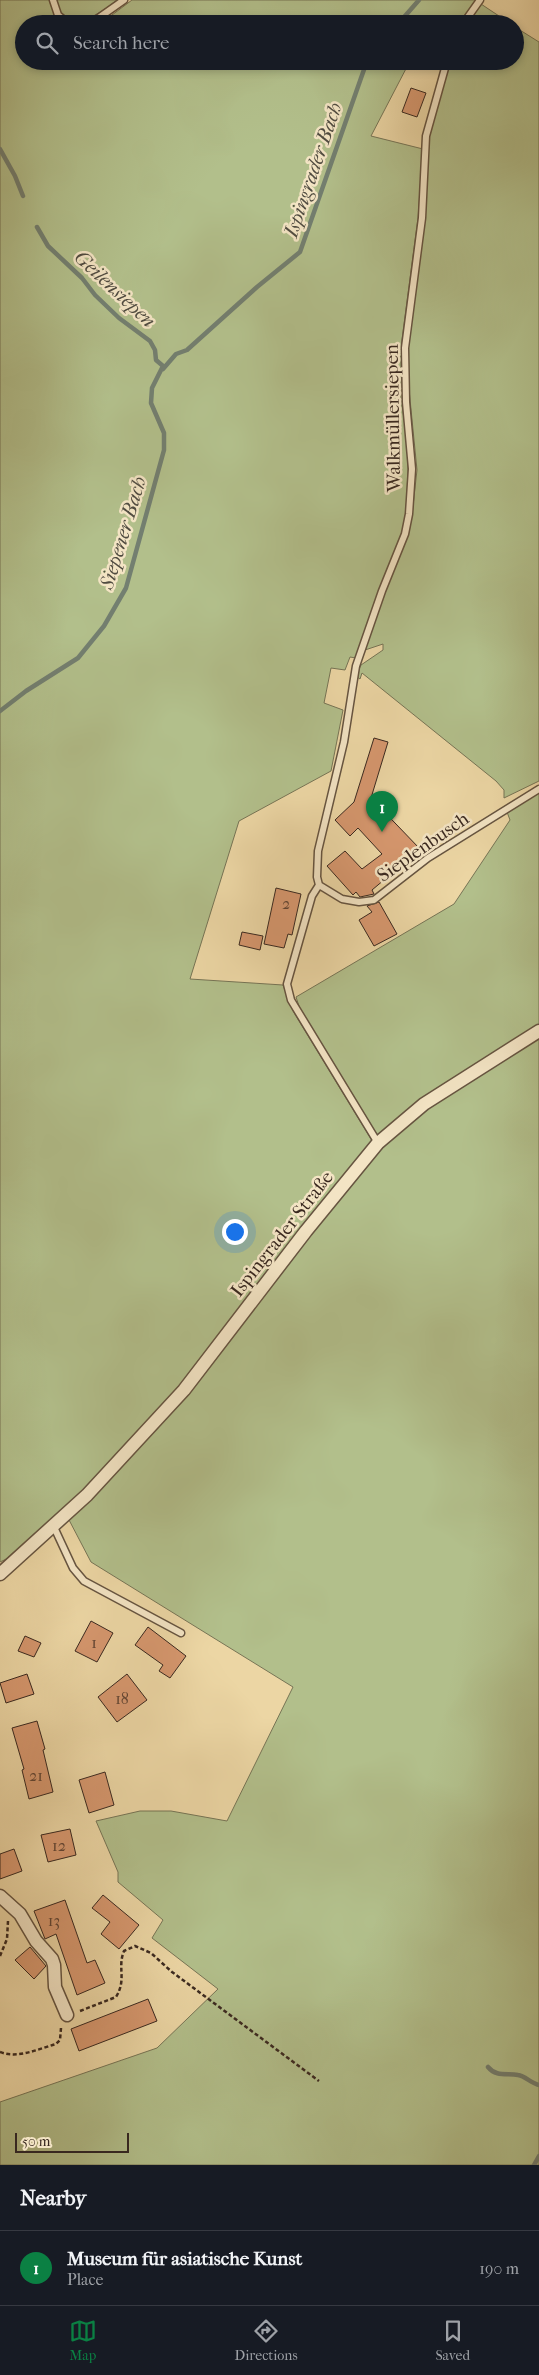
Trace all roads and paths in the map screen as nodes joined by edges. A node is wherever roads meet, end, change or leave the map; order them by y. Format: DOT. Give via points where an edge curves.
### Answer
graph roads {
  1 [pos="53,0"];
  2 [pos="124,0"];
  3 [pos="480,0"];
  4 [pos="58,15"];
  5 [pos="103,15"];
  6 [pos="469,15"];
  7 [pos="444,70"];
  8 [pos="539,789"];
  9 [pos="320,885"];
  10 [pos="539,1031"];
  11 [pos="378,1143"];
  12 [pos="53,1525"];
  13 [pos="0,1574"];
  14 [pos="181,1633"];
  15 [pos="3,1898"];
  16 [pos="0,1956"];
  17 [pos="67,2015"];
  18 [pos="0,2052"];
  19 [pos="319,2081"];
  1 -- 4 [label="lane"];
  2 -- 5 [label="lane"];
  3 -- 6 [label="lane"];
  7 -- 9 [label="lane, Walkmüllersiepen" via="426,136 422,218 405,348 412,470 409,514 405,534 356,666 344,742 318,851 317,877"];
  8 -- 9 [label="lane, Sieplenbusch" via="428,858 374,900 342,899"];
  9 -- 11 [label="lane" via="312,896 287,984 295,1010"];
  10 -- 11 [label="street, Ispingrader Straße" via="424,1104"];
  11 -- 12 [label="street, Ispingrader Straße" via="184,1390 87,1494"];
  12 -- 13 [label="street, Ispingrader Straße"];
  12 -- 14 [label="lane" via="84,1581"];
  15 -- 16 [label="path" via="8,1924 7,1940"];
  15 -- 17 [label="street" via="20,1914 36,1941 52,1959 54,1987"];
  17 -- 18 [label="path" via="56,2044 19,2055"];
  17 -- 19 [label="path" via="116,1997 123,1980 121,1957 124,1951 135,1946 151,1953"];
}
